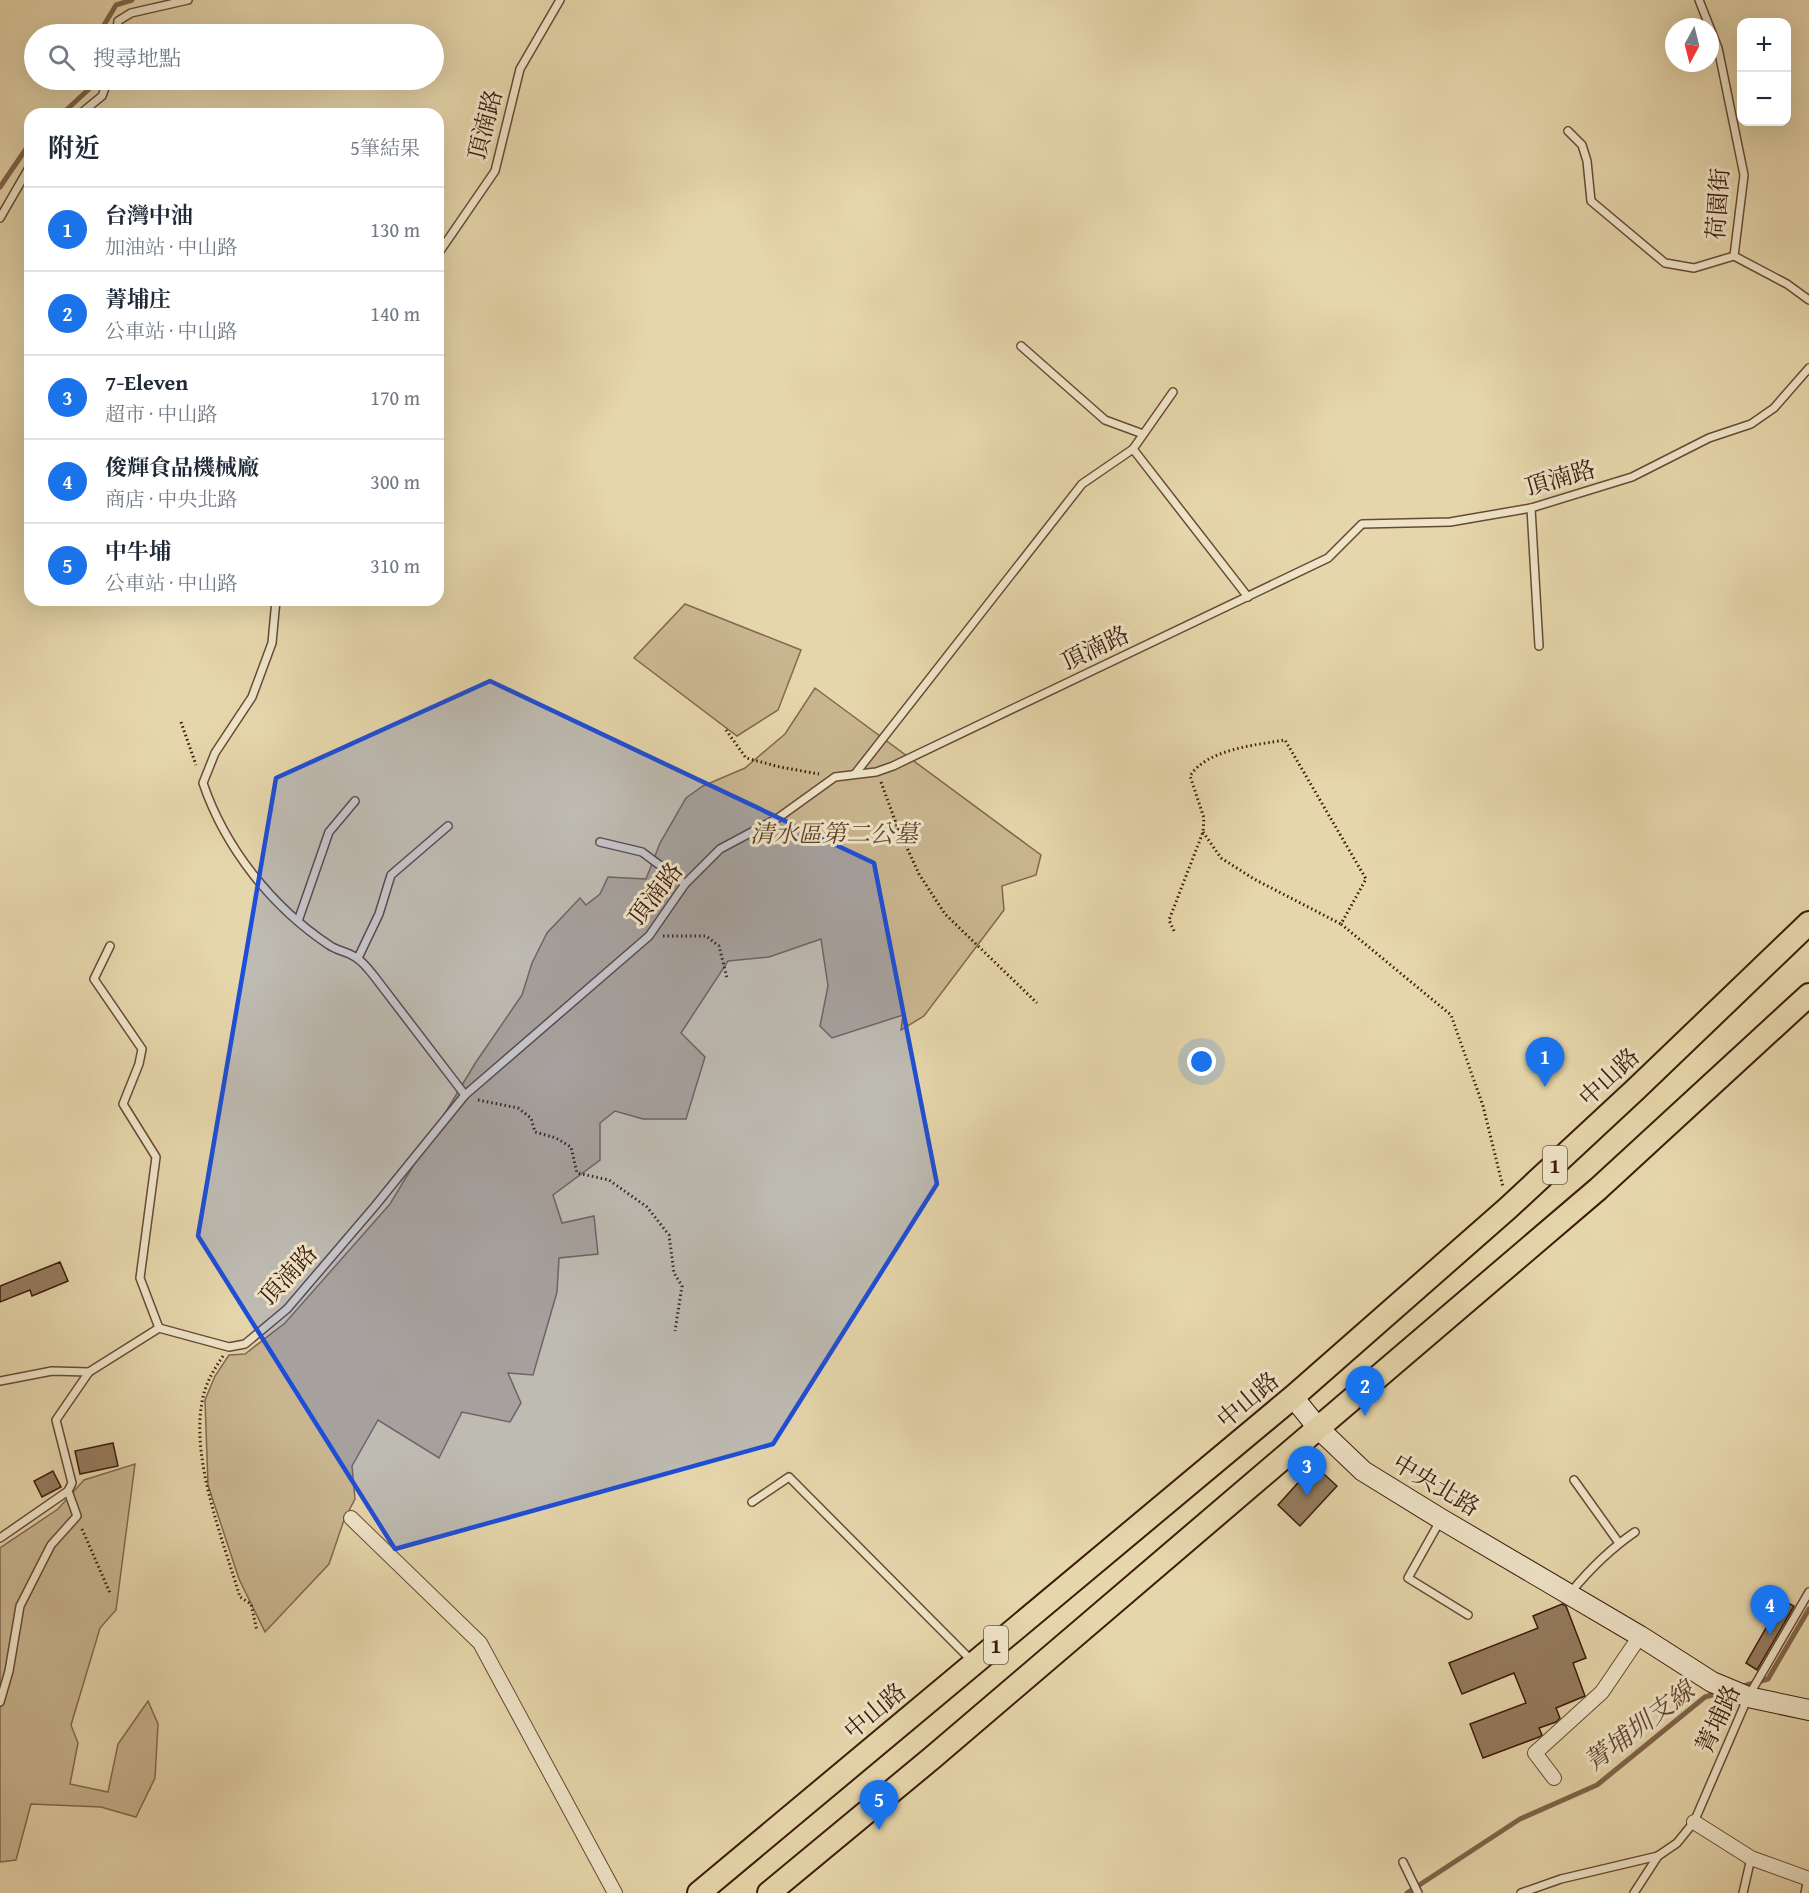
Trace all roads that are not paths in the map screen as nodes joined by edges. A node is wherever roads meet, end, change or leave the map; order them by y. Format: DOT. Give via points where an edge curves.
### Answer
graph roads {
  1 [pos="188,0"];
  2 [pos="560,0"];
  3 [pos="1699,0"];
  4 [pos="117,24"];
  5 [pos="104,90"];
  6 [pos="87,108"];
  7 [pos="1568,131"];
  8 [pos="24,176"];
  9 [pos="0,218"];
  10 [pos="444,245"];
  11 [pos="1734,256"];
  12 [pos="1809,300"];
  13 [pos="1021,346"];
  14 [pos="1809,368"];
  15 [pos="1173,392"];
  16 [pos="1143,434"];
  17 [pos="1133,449"];
  18 [pos="1532,508"];
  19 [pos="1248,597"];
  20 [pos="275,606"];
  21 [pos="1539,646"];
  22 [pos="855,774"];
  23 [pos="355,801"];
  24 [pos="448,826"];
  25 [pos="600,842"];
  26 [pos="685,884"];
  27 [pos="298,921"];
  28 [pos="1809,923"];
  29 [pos="110,946"];
  30 [pos="358,958"];
  31 [pos="1809,995"];
  32 [pos="465,1095"];
  33 [pos="159,1328"];
  34 [pos="89,1372"];
  35 [pos="0,1381"];
  36 [pos="1293,1397"];
  37 [pos="1319,1429"];
  38 [pos="1575,1480"];
  39 [pos="68,1491"];
  40 [pos="752,1502"];
  41 [pos="351,1518"];
  42 [pos="1441,1519"];
  43 [pos="1635,1532"];
  44 [pos="0,1538"];
  45 [pos="1619,1543"];
  46 [pos="1809,1592"];
  47 [pos="1569,1594"];
  48 [pos="1468,1615"];
  49 [pos="1640,1636"];
  50 [pos="974,1663"];
  51 [pos="1748,1697"];
  52 [pos="0,1702"];
  53 [pos="1809,1710"];
  54 [pos="1554,1778"];
  55 [pos="1694,1822"];
  56 [pos="1658,1856"];
  57 [pos="1751,1858"];
  58 [pos="1403,1862"];
  59 [pos="1808,1878"];
  60 [pos="615,1893"];
  61 [pos="699,1893"];
  62 [pos="769,1893"];
  63 [pos="1418,1893"];
  64 [pos="1521,1893"];
  65 [pos="1634,1893"];
  66 [pos="1743,1893"];
  67 [pos="1804,1893"];
  1 -- 4 [label="lane" via="131,13"];
  2 -- 10 [label="lane, 頂湳路" via="520,69 495,171"];
  3 -- 11 [label="lane, 荷園街" via="1718,48 1744,175"];
  5 -- 6 [label="lane"];
  7 -- 11 [label="lane" via="1582,145 1591,201 1665,263 1694,268"];
  8 -- 9 [label="lane"];
  11 -- 12 [label="lane, 荷園街"];
  13 -- 16 [label="lane" via="1105,420"];
  14 -- 18 [label="lane, 頂湳路" via="1774,408 1751,424 1710,438 1632,477"];
  15 -- 16 [label="lane"];
  16 -- 17 [label="lane"];
  17 -- 19 [label="lane"];
  17 -- 22 [label="lane" via="1082,484"];
  18 -- 19 [label="lane, 頂湳路" via="1450,522 1362,524 1328,558"];
  18 -- 21 [label="lane"];
  19 -- 22 [label="lane, 頂湳路" via="876,772"];
  20 -- 27 [label="lane" via="272,643 252,697 215,753 203,783 220,824 240,857"];
  22 -- 26 [label="lane, 頂湳路" via="835,777 778,818 720,849"];
  23 -- 27 [label="lane" via="329,832"];
  24 -- 30 [label="lane" via="391,875 379,914"];
  25 -- 26 [label="lane" via="642,852"];
  26 -- 32 [label="lane, 頂湳路" via="649,936"];
  27 -- 30 [label="lane" via="330,947"];
  28 -- 36 [label="main road, 中山路 / 1" via="1508,1208"];
  29 -- 33 [label="lane" via="94,979 142,1049 123,1104 156,1157 140,1278"];
  30 -- 32 [label="lane"];
  31 -- 37 [label="main road, 1" via="1598,1189"];
  32 -- 33 [label="lane, 頂湳路" via="287,1309 245,1344 229,1347"];
  33 -- 34 [label="lane"];
  34 -- 35 [label="lane" via="52,1371"];
  34 -- 39 [label="lane" via="56,1420 72,1483"];
  36 -- 37 [label="street, 中央北路"];
  36 -- 50 [label="main road, 中山路 / 1"];
  37 -- 42 [label="street, 中央北路" via="1363,1470"];
  37 -- 62 [label="main road, 1"];
  38 -- 45 [label="lane"];
  39 -- 44 [label="lane"];
  39 -- 52 [label="lane" via="77,1516 51,1545 20,1606"];
  40 -- 50 [label="lane" via="789,1477"];
  41 -- 60 [label="street" via="480,1643"];
  42 -- 47 [label="street, 中央北路"];
  42 -- 48 [label="lane" via="1408,1578"];
  43 -- 45 [label="lane"];
  45 -- 47 [label="lane"];
  46 -- 51 [label="lane, 菁埔路"];
  47 -- 49 [label="street, 中央北路"];
  49 -- 51 [label="street, 中央北路" via="1712,1682"];
  49 -- 54 [label="street" via="1602,1692 1534,1753"];
  50 -- 61 [label="main road, 中山路 / 1"];
  51 -- 53 [label="street, 中央北路"];
  51 -- 55 [label="lane, 菁埔路"];
  55 -- 56 [label="lane, 菁埔路" via="1677,1843"];
  55 -- 57 [label="street"];
  56 -- 64 [label="lane, 菁埔路" via="1561,1879"];
  56 -- 65 [label="lane, 菁埔路"];
  57 -- 59 [label="street"];
  57 -- 66 [label="lane"];
  58 -- 63 [label="lane"];
  59 -- 67 [label="lane"];
}
